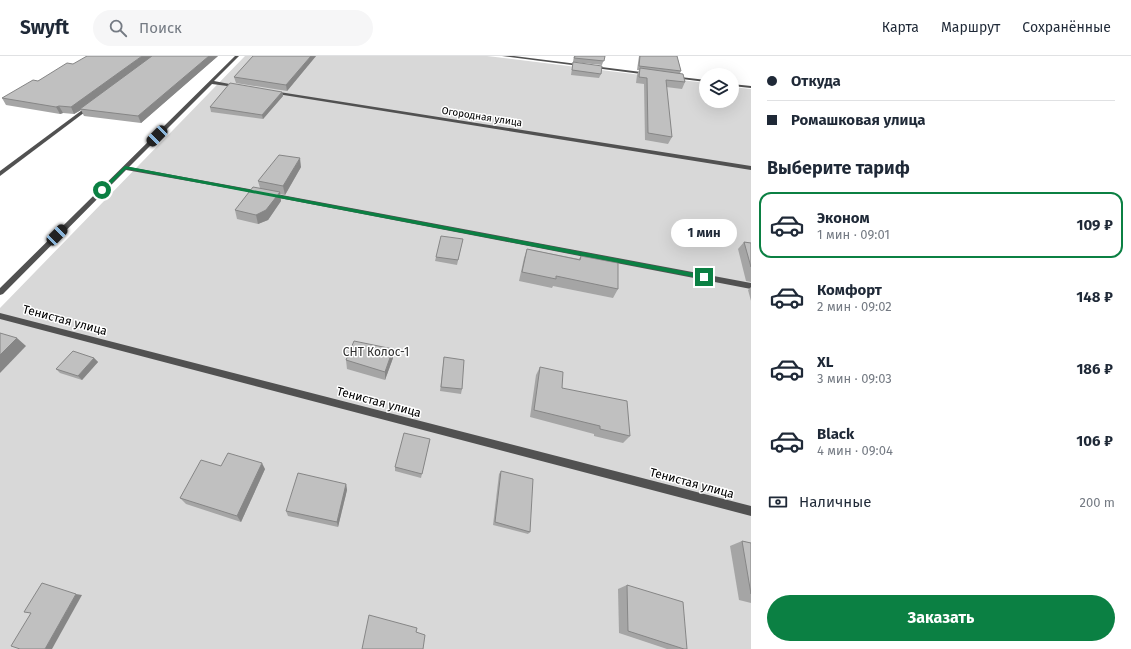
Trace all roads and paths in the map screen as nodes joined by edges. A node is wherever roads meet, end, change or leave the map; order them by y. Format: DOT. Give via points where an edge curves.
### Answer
graph roads {
  1 [pos="237,56"];
  2 [pos="504,56"];
  3 [pos="652,74"];
  4 [pos="667,76"];
  5 [pos="699,80"];
  6 [pos="211,82"];
  7 [pos="739,85"];
  8 [pos="242,87"];
  9 [pos="751,87"];
  10 [pos="266,91"];
  11 [pos="95,103"];
  12 [pos="125,168"];
  13 [pos="751,168"];
  14 [pos="0,174"];
  15 [pos="751,286"];
  16 [pos="0,292"];
  17 [pos="0,316"];
  18 [pos="751,511"];
  1 -- 6 [label="street"];
  2 -- 3 [label="street"];
  4 -- 5 [label="street"];
  6 -- 8 [label="street"];
  6 -- 12 [label="street"];
  7 -- 9 [label="street"];
  10 -- 13 [label="street, Огородная улица"];
  11 -- 14 [label="street"];
  12 -- 15 [label="street"];
  12 -- 16 [label="street"];
  17 -- 18 [label="street, Тенистая улица"];
}
